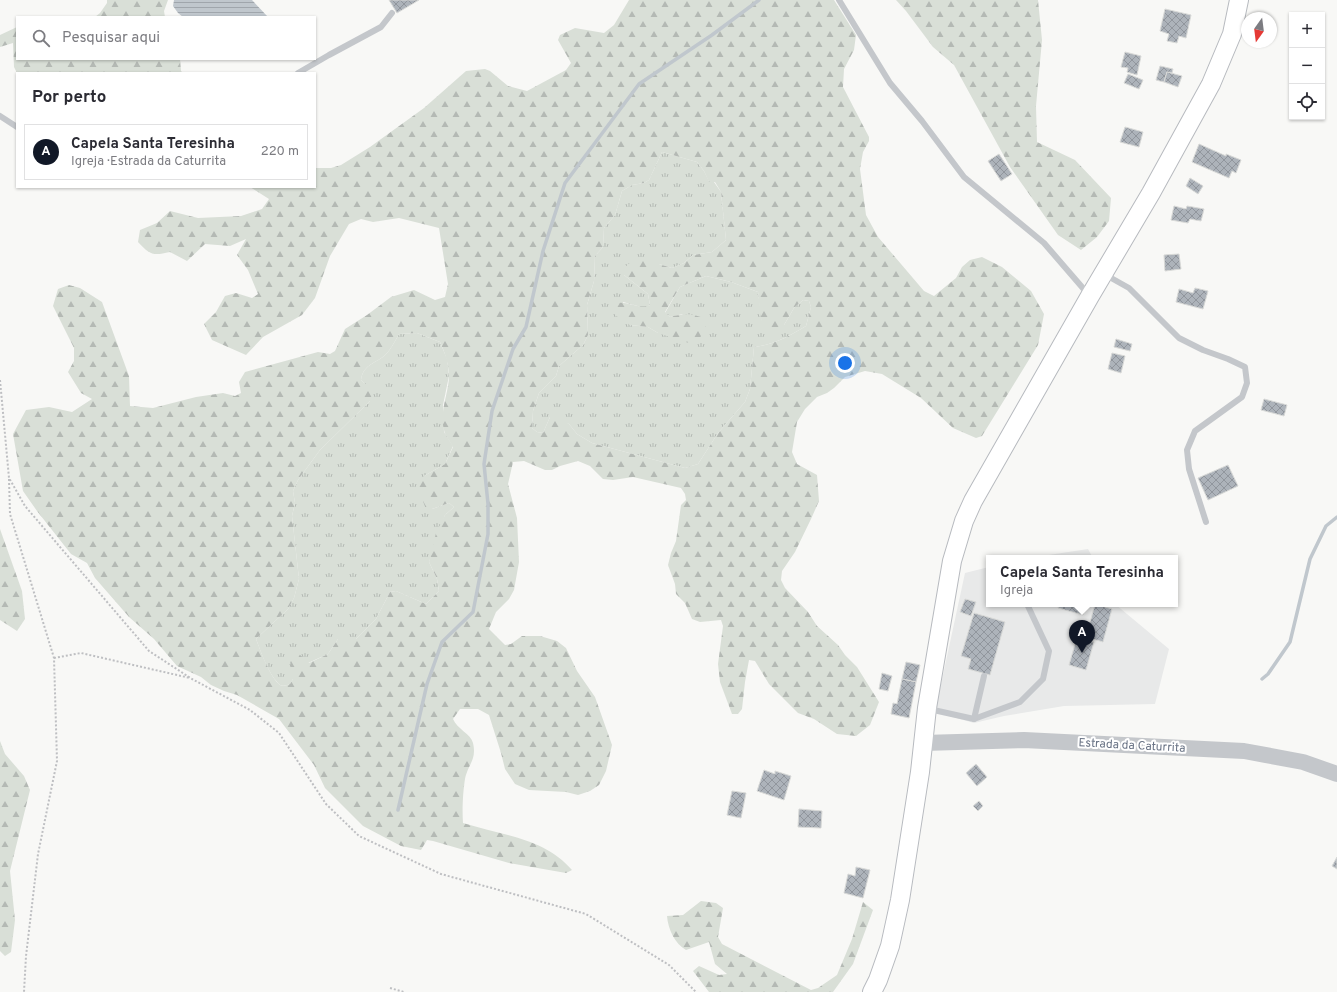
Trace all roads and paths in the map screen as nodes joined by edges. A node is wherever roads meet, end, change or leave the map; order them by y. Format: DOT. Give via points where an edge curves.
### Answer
graph roads {
  1 [pos="839,0"];
  2 [pos="1239,0"];
  3 [pos="392,14"];
  4 [pos="300,72"];
  5 [pos="0,116"];
  6 [pos="16,126"];
  7 [pos="1103,273"];
  8 [pos="1090,296"];
  9 [pos="0,380"];
  10 [pos="9,478"];
  11 [pos="1206,522"];
  12 [pos="1028,607"];
  13 [pos="54,658"];
  14 [pos="984,676"];
  15 [pos="192,679"];
  16 [pos="927,708"];
  17 [pos="974,719"];
  18 [pos="924,743"];
  19 [pos="1337,774"];
  20 [pos="390,988"];
  21 [pos="24,992"];
  22 [pos="404,992"];
  23 [pos="696,992"];
  24 [pos="872,992"];
  1 -- 8 [label="lane" via="890,83 964,177 1044,243"];
  2 -- 7 [label="main road" via="1232,34 1211,84"];
  3 -- 4 [label="lane" via="381,28"];
  5 -- 6 [label="lane"];
  7 -- 8 [label="main road"];
  7 -- 11 [label="lane" via="1129,288 1179,338 1245,367 1247,383 1242,398 1196,431 1187,450 1189,469"];
  8 -- 16 [label="main road" via="973,500 964,521 952,561"];
  9 -- 10 [label="path"];
  10 -- 13 [label="path" via="10,514"];
  10 -- 15 [label="path" via="25,506 149,651"];
  12 -- 17 [label="lane" via="1049,652 1043,679 1020,702"];
  13 -- 15 [label="path" via="81,654"];
  13 -- 21 [label="path" via="57,761 38,854"];
  14 -- 17 [label="lane"];
  15 -- 23 [label="path" via="250,710 279,733 326,804 359,836 441,874 586,914 670,965"];
  16 -- 17 [label="lane"];
  16 -- 18 [label="main road"];
  18 -- 19 [label="street, Estrada da Caturrita" via="1024,740 1244,751 1304,762"];
  18 -- 24 [label="main road" via="900,900 890,946"];
  20 -- 22 [label="path"];
}
